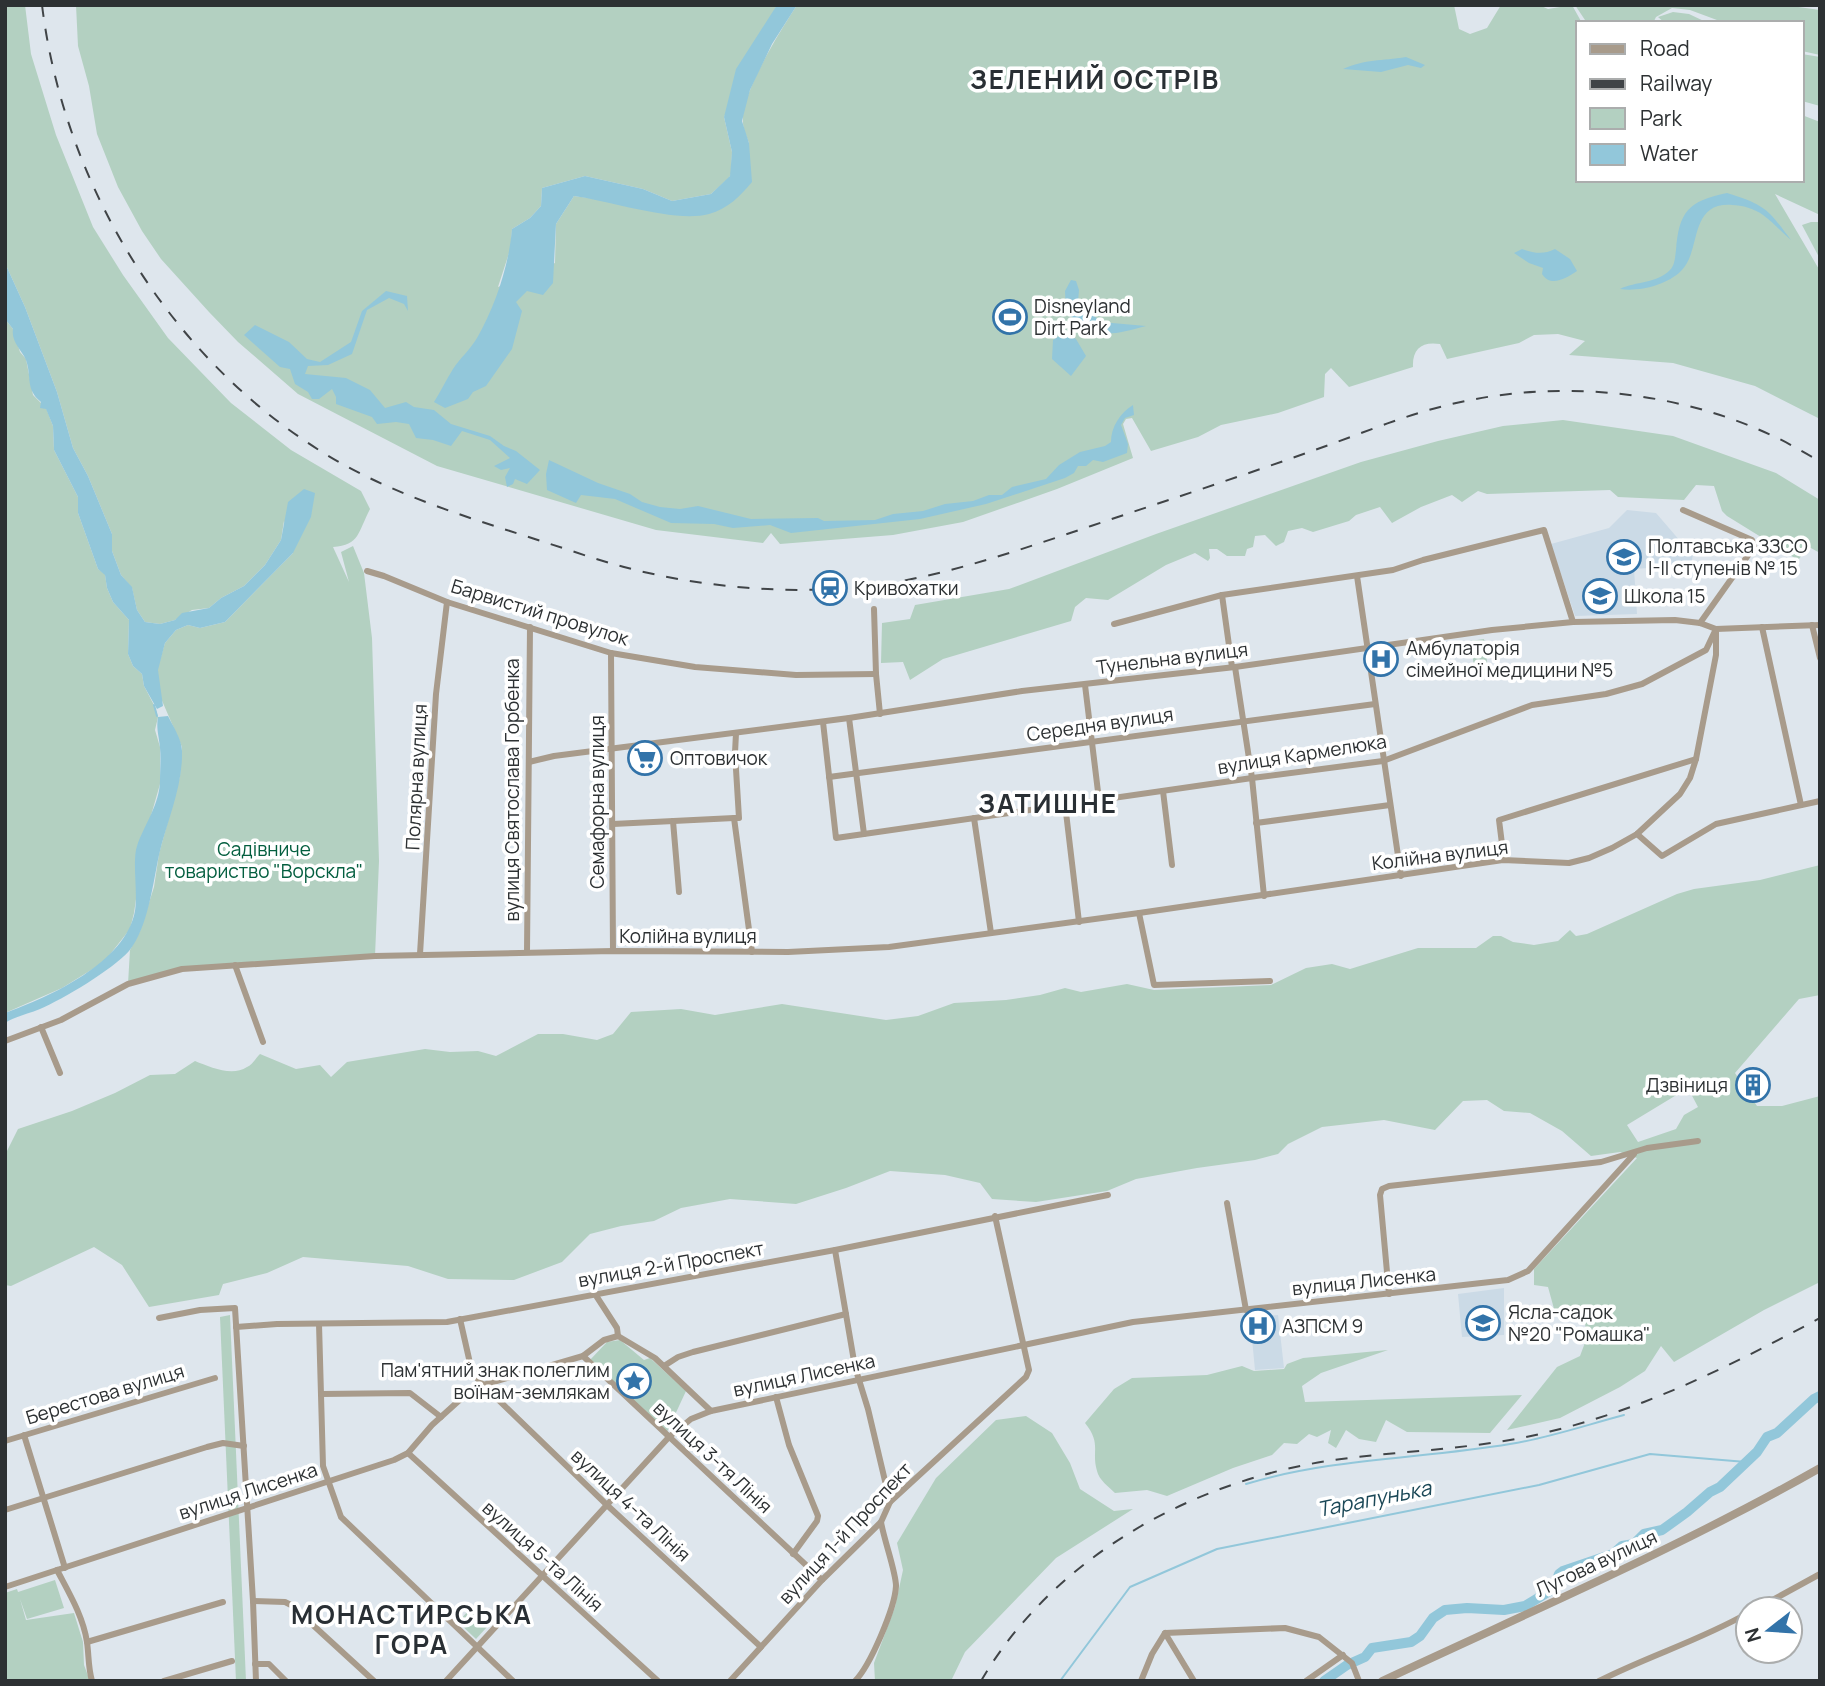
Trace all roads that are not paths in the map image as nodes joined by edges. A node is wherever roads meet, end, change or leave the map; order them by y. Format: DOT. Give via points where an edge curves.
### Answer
graph roads {
  1 [pos="1683,510"];
  2 [pos="368,571"];
  3 [pos="1357,576"];
  4 [pos="1222,595"];
  5 [pos="447,602"];
  6 [pos="874,608"];
  7 [pos="1573,622"];
  8 [pos="1700,623"];
  9 [pos="1114,624"];
  10 [pos="1816,625"];
  11 [pos="530,627"];
  12 [pos="1762,628"];
  13 [pos="1716,629"];
  14 [pos="1367,648"];
  15 [pos="611,653"];
  16 [pos="1820,658"];
  17 [pos="1233,667"];
  18 [pos="876,674"];
  19 [pos="1085,685"];
  20 [pos="1375,704"];
  21 [pos="880,714"];
  22 [pos="849,718"];
  23 [pos="1242,721"];
  24 [pos="823,722"];
  25 [pos="736,733"];
  26 [pos="1091,741"];
  27 [pos="613,749"];
  28 [pos="1696,759"];
  29 [pos="1383,761"];
  30 [pos="529,762"];
  31 [pos="856,774"];
  32 [pos="830,777"];
  33 [pos="1252,778"];
  34 [pos="1163,790"];
  35 [pos="1099,800"];
  36 [pos="1820,801"];
  37 [pos="1065,804"];
  38 [pos="1390,805"];
  39 [pos="1801,805"];
  40 [pos="734,818"];
  41 [pos="974,818"];
  42 [pos="673,821"];
  43 [pos="613,824"];
  44 [pos="1256,824"];
  45 [pos="864,834"];
  46 [pos="1637,834"];
  47 [pos="1502,844"];
  48 [pos="1172,864"];
  49 [pos="1401,876"];
  50 [pos="678,892"];
  51 [pos="1264,896"];
  52 [pos="1139,913"];
  53 [pos="1079,922"];
  54 [pos="991,933"];
  55 [pos="613,951"];
  56 [pos="752,951"];
  57 [pos="527,952"];
  58 [pos="420,954"];
  59 [pos="235,965"];
  60 [pos="1270,981"];
  61 [pos="41,1027"];
  62 [pos="5,1041"];
  63 [pos="263,1042"];
  64 [pos="60,1073"];
  65 [pos="1698,1141"];
  66 [pos="1634,1154"];
  67 [pos="1108,1195"];
  68 [pos="1227,1203"];
  69 [pos="995,1216"];
  70 [pos="835,1250"];
  71 [pos="595,1294"];
  72 [pos="1389,1294"];
  73 [pos="1246,1310"];
  74 [pos="846,1314"];
  75 [pos="159,1318"];
  76 [pos="460,1319"];
  77 [pos="319,1324"];
  78 [pos="236,1327"];
  79 [pos="618,1336"];
  80 [pos="1023,1345"];
  81 [pos="583,1356"];
  82 [pos="664,1366"];
  83 [pos="215,1378"];
  84 [pos="858,1378"];
  85 [pos="482,1384"];
  86 [pos="321,1394"];
  87 [pos="776,1397"];
  88 [pos="711,1411"];
  89 [pos="441,1417"];
  90 [pos="24,1435"];
  91 [pos="669,1437"];
  92 [pos="5,1441"];
  93 [pos="244,1446"];
  94 [pos="408,1453"];
  95 [pos="1820,1468"];
  96 [pos="327,1481"];
  97 [pos="42,1497"];
  98 [pos="890,1502"];
  99 [pos="608,1506"];
  100 [pos="247,1507"];
  101 [pos="5,1510"];
  102 [pos="881,1522"];
  103 [pos="793,1554"];
  104 [pos="65,1568"];
  105 [pos="57,1570"];
  106 [pos="1820,1574"];
  107 [pos="541,1577"];
  108 [pos="822,1580"];
  109 [pos="5,1587"];
  110 [pos="1782,1595"];
  111 [pos="253,1601"];
  112 [pos="223,1602"];
  113 [pos="1734,1621"];
  114 [pos="1165,1633"];
  115 [pos="87,1642"];
  116 [pos="477,1647"];
  117 [pos="761,1647"];
  118 [pos="1343,1655"];
  119 [pos="232,1661"];
  120 [pos="255,1664"];
  121 [pos="92,1681"];
  122 [pos="164,1681"];
  123 [pos="256,1681"];
  124 [pos="286,1681"];
  125 [pos="374,1681"];
  126 [pos="446,1681"];
  127 [pos="513,1681"];
  128 [pos="657,1681"];
  129 [pos="730,1681"];
  130 [pos="855,1681"];
  131 [pos="1141,1681"];
  132 [pos="1194,1681"];
  133 [pos="1306,1681"];
  134 [pos="1359,1681"];
  135 [pos="1382,1681"];
  136 [pos="1599,1681"];
  1 -- 8 [label="street" via="1752,540 1754,547"];
  2 -- 5 [label="street, Барвистий провулок"];
  3 -- 4 [label="street"];
  3 -- 7 [label="street" via="1544,530"];
  3 -- 14 [label="street"];
  4 -- 9 [label="street"];
  4 -- 17 [label="street"];
  5 -- 11 [label="street, Барвистий провулок"];
  5 -- 58 [label="street, Полярна вулиця" via="436,694"];
  6 -- 18 [label="street"];
  7 -- 8 [label="street, Тунельна вулиця"];
  7 -- 14 [label="street, Тунельна вулиця"];
  8 -- 13 [label="street, Тунельна вулиця"];
  10 -- 12 [label="street, Тунельна вулиця"];
  10 -- 16 [label="street"];
  11 -- 15 [label="street, Барвистий провулок"];
  11 -- 30 [label="street, вулиця Святослава Горбенка"];
  12 -- 13 [label="street, Тунельна вулиця"];
  12 -- 39 [label="street"];
  13 -- 28 [label="street, Колійна вулиця" via="1716,655"];
  13 -- 29 [label="street, вулиця Кармелюка" via="1706,650 1642,684 1532,705"];
  14 -- 17 [label="street, Тунельна вулиця"];
  14 -- 20 [label="street"];
  15 -- 18 [label="street, Барвистий провулок" via="695,667 796,675"];
  15 -- 27 [label="street, Семафорна вулиця"];
  17 -- 19 [label="street, Тунельна вулиця"];
  17 -- 23 [label="street"];
  18 -- 21 [label="street"];
  19 -- 21 [label="street, Тунельна вулиця"];
  19 -- 26 [label="street"];
  20 -- 23 [label="street, Середня вулиця"];
  20 -- 29 [label="street"];
  21 -- 22 [label="street, Тунельна вулиця"];
  22 -- 24 [label="street, Тунельна вулиця"];
  22 -- 31 [label="street"];
  23 -- 26 [label="street, Середня вулиця"];
  23 -- 33 [label="street"];
  24 -- 25 [label="street, Тунельна вулиця"];
  24 -- 32 [label="street"];
  25 -- 27 [label="street, Тунельна вулиця"];
  25 -- 40 [label="street" via="739,818"];
  26 -- 31 [label="street, Середня вулиця"];
  26 -- 35 [label="street"];
  27 -- 30 [label="street, Тунельна вулиця"];
  27 -- 43 [label="street, Семафорна вулиця"];
  28 -- 46 [label="street, Колійна вулиця" via="1680,794"];
  28 -- 47 [label="street" via="1499,820"];
  29 -- 33 [label="street, вулиця Кармелюка"];
  29 -- 38 [label="street"];
  30 -- 57 [label="street, вулиця Святослава Горбенка"];
  31 -- 32 [label="street, Середня вулиця"];
  31 -- 45 [label="street"];
  32 -- 45 [label="street, вулиця Кармелюка" via="836,838"];
  33 -- 34 [label="street, вулиця Кармелюка"];
  33 -- 44 [label="street"];
  34 -- 35 [label="street, вулиця Кармелюка"];
  34 -- 48 [label="street"];
  35 -- 37 [label="street, вулиця Кармелюка"];
  36 -- 39 [label="street"];
  37 -- 41 [label="street, вулиця Кармелюка"];
  37 -- 53 [label="street"];
  38 -- 44 [label="street"];
  38 -- 49 [label="street"];
  39 -- 46 [label="street" via="1716,824 1662,856"];
  40 -- 42 [label="street"];
  40 -- 56 [label="street"];
  41 -- 45 [label="street, вулиця Кармелюка"];
  41 -- 54 [label="street"];
  42 -- 43 [label="street"];
  42 -- 50 [label="street"];
  43 -- 55 [label="street, Семафорна вулиця"];
  44 -- 51 [label="street"];
  46 -- 49 [label="street, Колійна вулиця" via="1569,863 1503,860"];
  49 -- 51 [label="street, Колійна вулиця"];
  51 -- 52 [label="street, Колійна вулиця"];
  52 -- 53 [label="street, Колійна вулиця"];
  52 -- 60 [label="street" via="1154,985"];
  53 -- 54 [label="street, Колійна вулиця"];
  54 -- 56 [label="street, Колійна вулиця" via="889,947"];
  55 -- 56 [label="street, Колійна вулиця"];
  55 -- 57 [label="street, Колійна вулиця"];
  57 -- 58 [label="street, Колійна вулиця"];
  58 -- 59 [label="street, Колійна вулиця"];
  59 -- 61 [label="street, Колійна вулиця" via="168,972 128,984"];
  59 -- 63 [label="street"];
  61 -- 62 [label="street, Колійна вулиця"];
  61 -- 64 [label="street"];
  65 -- 66 [label="street"];
  66 -- 72 [label="street, вулиця Лисенка" via="1528,1271 1508,1280"];
  66 -- 72 [label="street" via="1382,1189"];
  67 -- 69 [label="street, вулиця 2-й Проспект"];
  68 -- 73 [label="street"];
  69 -- 70 [label="street, вулиця 2-й Проспект"];
  69 -- 80 [label="street"];
  70 -- 71 [label="street, вулиця 2-й Проспект"];
  70 -- 74 [label="street"];
  71 -- 76 [label="street, вулиця 2-й Проспект"];
  71 -- 79 [label="street"];
  72 -- 73 [label="street, вулиця Лисенка"];
  73 -- 80 [label="street, вулиця Лисенка" via="1133,1322"];
  74 -- 82 [label="street" via="693,1352"];
  74 -- 84 [label="street"];
  75 -- 78 [label="street" via="235,1308"];
  76 -- 77 [label="street, вулиця 2-й Проспект"];
  76 -- 85 [label="street" via="472,1372"];
  77 -- 78 [label="street, вулиця 2-й Проспект"];
  77 -- 86 [label="street"];
  78 -- 93 [label="street"];
  79 -- 81 [label="street, вулиця Лисенка"];
  79 -- 82 [label="street, вулиця Лисенка"];
  80 -- 84 [label="street, вулиця Лисенка"];
  80 -- 98 [label="street, вулиця 1-й Проспект" via="1029,1370 1026,1377"];
  81 -- 85 [label="street, вулиця Лисенка"];
  81 -- 91 [label="street, вулиця 3-тя Лінія"];
  82 -- 88 [label="street, вулиця Лисенка"];
  83 -- 90 [label="street, Берестова вулиця"];
  84 -- 87 [label="street, вулиця Лисенка"];
  84 -- 98 [label="street"];
  85 -- 89 [label="street, вулиця Лисенка"];
  85 -- 99 [label="street, вулиця 4-та Лінія"];
  86 -- 89 [label="street" via="410,1393"];
  86 -- 96 [label="street"];
  87 -- 88 [label="street, вулиця Лисенка"];
  87 -- 103 [label="street" via="789,1445 818,1516"];
  88 -- 91 [label="street" via="691,1419"];
  89 -- 94 [label="street, вулиця Лисенка"];
  90 -- 92 [label="street, Берестова вулиця"];
  90 -- 97 [label="street"];
  91 -- 99 [label="street"];
  91 -- 103 [label="street, вулиця 3-тя Лінія"];
  93 -- 97 [label="street" via="223,1443 207,1447"];
  93 -- 100 [label="street"];
  94 -- 96 [label="street, вулиця Лисенка"];
  94 -- 107 [label="street, вулиця 5-та Лінія"];
  95 -- 135 [label="street, Лугова вулиця" via="1656,1552"];
  96 -- 100 [label="street, вулиця Лисенка"];
  96 -- 116 [label="street" via="341,1517"];
  97 -- 101 [label="street"];
  97 -- 104 [label="street"];
  98 -- 102 [label="street, вулиця 1-й Проспект"];
  99 -- 107 [label="street"];
  99 -- 117 [label="street, вулиця 4-та Лінія"];
  100 -- 104 [label="street, вулиця Лисенка"];
  100 -- 111 [label="street"];
  102 -- 108 [label="street, вулиця 1-й Проспект"];
  102 -- 130 [label="street" via="896,1586 865,1671"];
  103 -- 108 [label="street, вулиця 3-тя Лінія"];
  104 -- 105 [label="street, вулиця Лисенка"];
  105 -- 109 [label="street, вулиця Лисенка"];
  105 -- 115 [label="street" via="79,1612"];
  106 -- 110 [label="street"];
  107 -- 116 [label="street"];
  107 -- 128 [label="street, вулиця 5-та Лінія"];
  108 -- 117 [label="street, вулиця 1-й Проспект"];
  111 -- 120 [label="street"];
  111 -- 125 [label="street" via="291,1605"];
  112 -- 115 [label="street"];
  113 -- 136 [label="street"];
  114 -- 118 [label="street" via="1285,1628 1319,1637"];
  114 -- 131 [label="street"];
  114 -- 132 [label="street"];
  115 -- 121 [label="street"];
  116 -- 126 [label="street"];
  116 -- 127 [label="street"];
  117 -- 129 [label="street, вулиця 1-й Проспект"];
  118 -- 133 [label="street"];
  118 -- 134 [label="street"];
  119 -- 122 [label="street"];
  120 -- 123 [label="street"];
  120 -- 124 [label="street" via="269,1664"];
}
